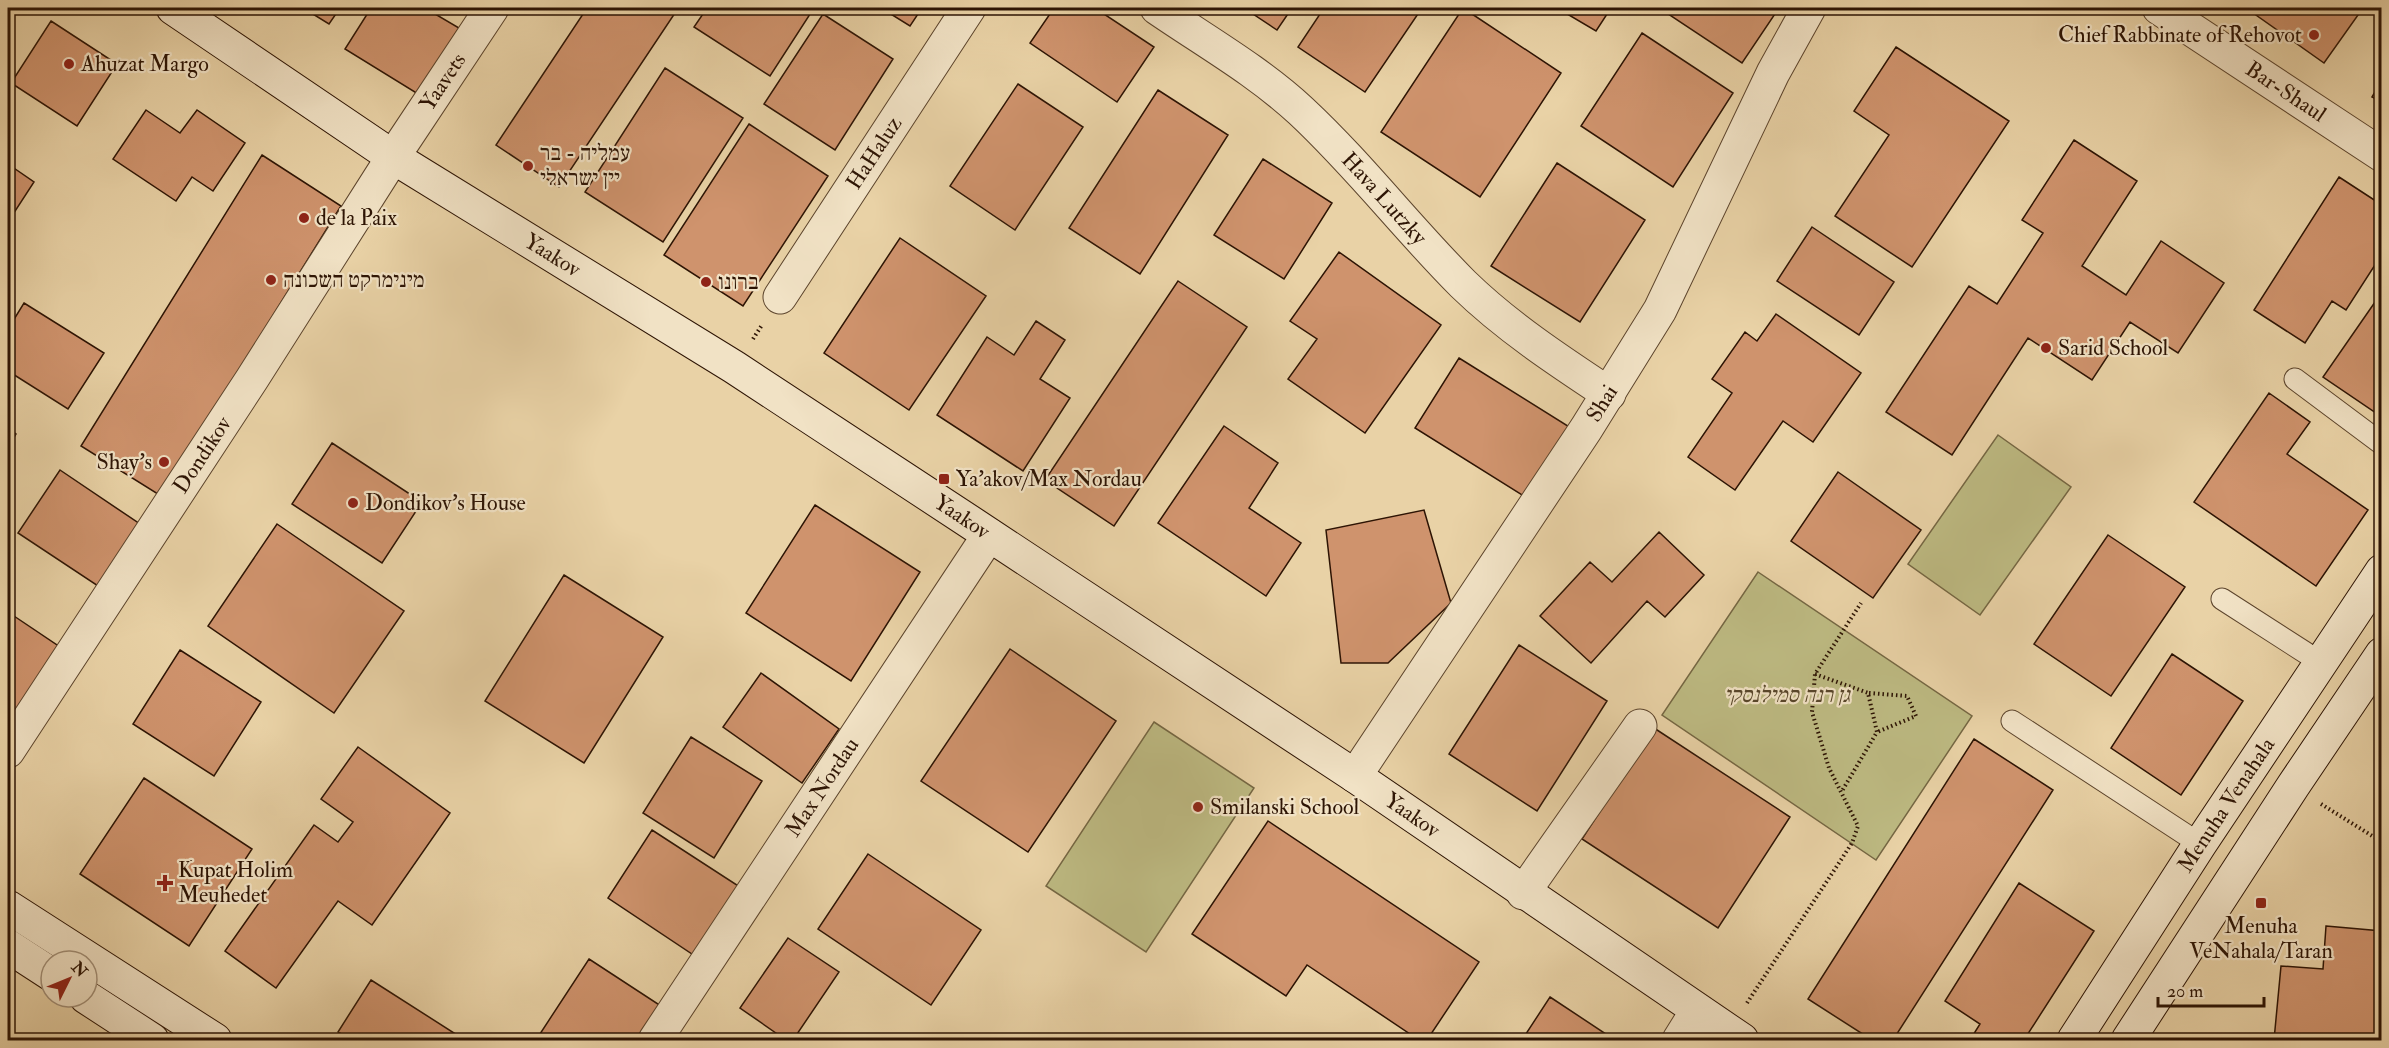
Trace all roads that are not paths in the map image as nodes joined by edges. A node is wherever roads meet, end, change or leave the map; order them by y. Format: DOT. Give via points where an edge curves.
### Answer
graph roads {
  1 [pos="173,8"];
  2 [pos="492,8"];
  3 [pos="969,8"];
  4 [pos="1157,8"];
  5 [pos="1809,8"];
  6 [pos="2158,8"];
  7 [pos="2382,155"];
  8 [pos="393,157"];
  9 [pos="780,297"];
  10 [pos="2295,379"];
  11 [pos="1609,393"];
  12 [pos="2382,444"];
  13 [pos="989,535"];
  14 [pos="2382,571"];
  15 [pos="2222,599"];
  16 [pos="2382,654"];
  17 [pos="2320,662"];
  18 [pos="2012,721"];
  19 [pos="1640,726"];
  20 [pos="8,751"];
  21 [pos="1355,776"];
  22 [pos="2200,844"];
  23 [pos="1523,893"];
  24 [pos="8,907"];
  25 [pos="8,946"];
  26 [pos="39,966"];
  27 [pos="99,1006"];
  28 [pos="1697,1011"];
  29 [pos="1735,1036"];
  30 [pos="152,1041"];
  31 [pos="215,1041"];
  32 [pos="655,1041"];
  33 [pos="1679,1041"];
  34 [pos="2074,1041"];
  35 [pos="2127,1041"];
  1 -- 8 [label="street, Yaakov"];
  2 -- 8 [label="street, Yaavets"];
  3 -- 9 [label="street, HaHaluz"];
  4 -- 11 [label="street, Hava Lutzky" via="1275,88 1338,147 1481,300"];
  5 -- 11 [label="street, Shai" via="1773,73 1660,310"];
  6 -- 7 [label="street, Bar-Shaul"];
  8 -- 13 [label="street, Yaakov" via="734,367"];
  8 -- 20 [label="street, Dondikov" via="259,370"];
  10 -- 12 [label="lane"];
  11 -- 21 [label="street, Shai"];
  13 -- 21 [label="street, Yaakov"];
  13 -- 32 [label="street, Max Nordau"];
  14 -- 17 [label="street, Menuha Venahala"];
  15 -- 17 [label="lane"];
  16 -- 35 [label="street, Menuha Venahala"];
  17 -- 22 [label="street, Menuha Venahala"];
  18 -- 22 [label="lane"];
  19 -- 23 [label="street"];
  21 -- 23 [label="street, Yaakov"];
  22 -- 34 [label="street, Menuha Venahala"];
  23 -- 28 [label="street, Yaakov"];
  24 -- 31 [label="street"];
  25 -- 26 [label="street"];
  27 -- 30 [label="street"];
  28 -- 29 [label="street, Yaakov"];
  28 -- 33 [label="street"];
}
